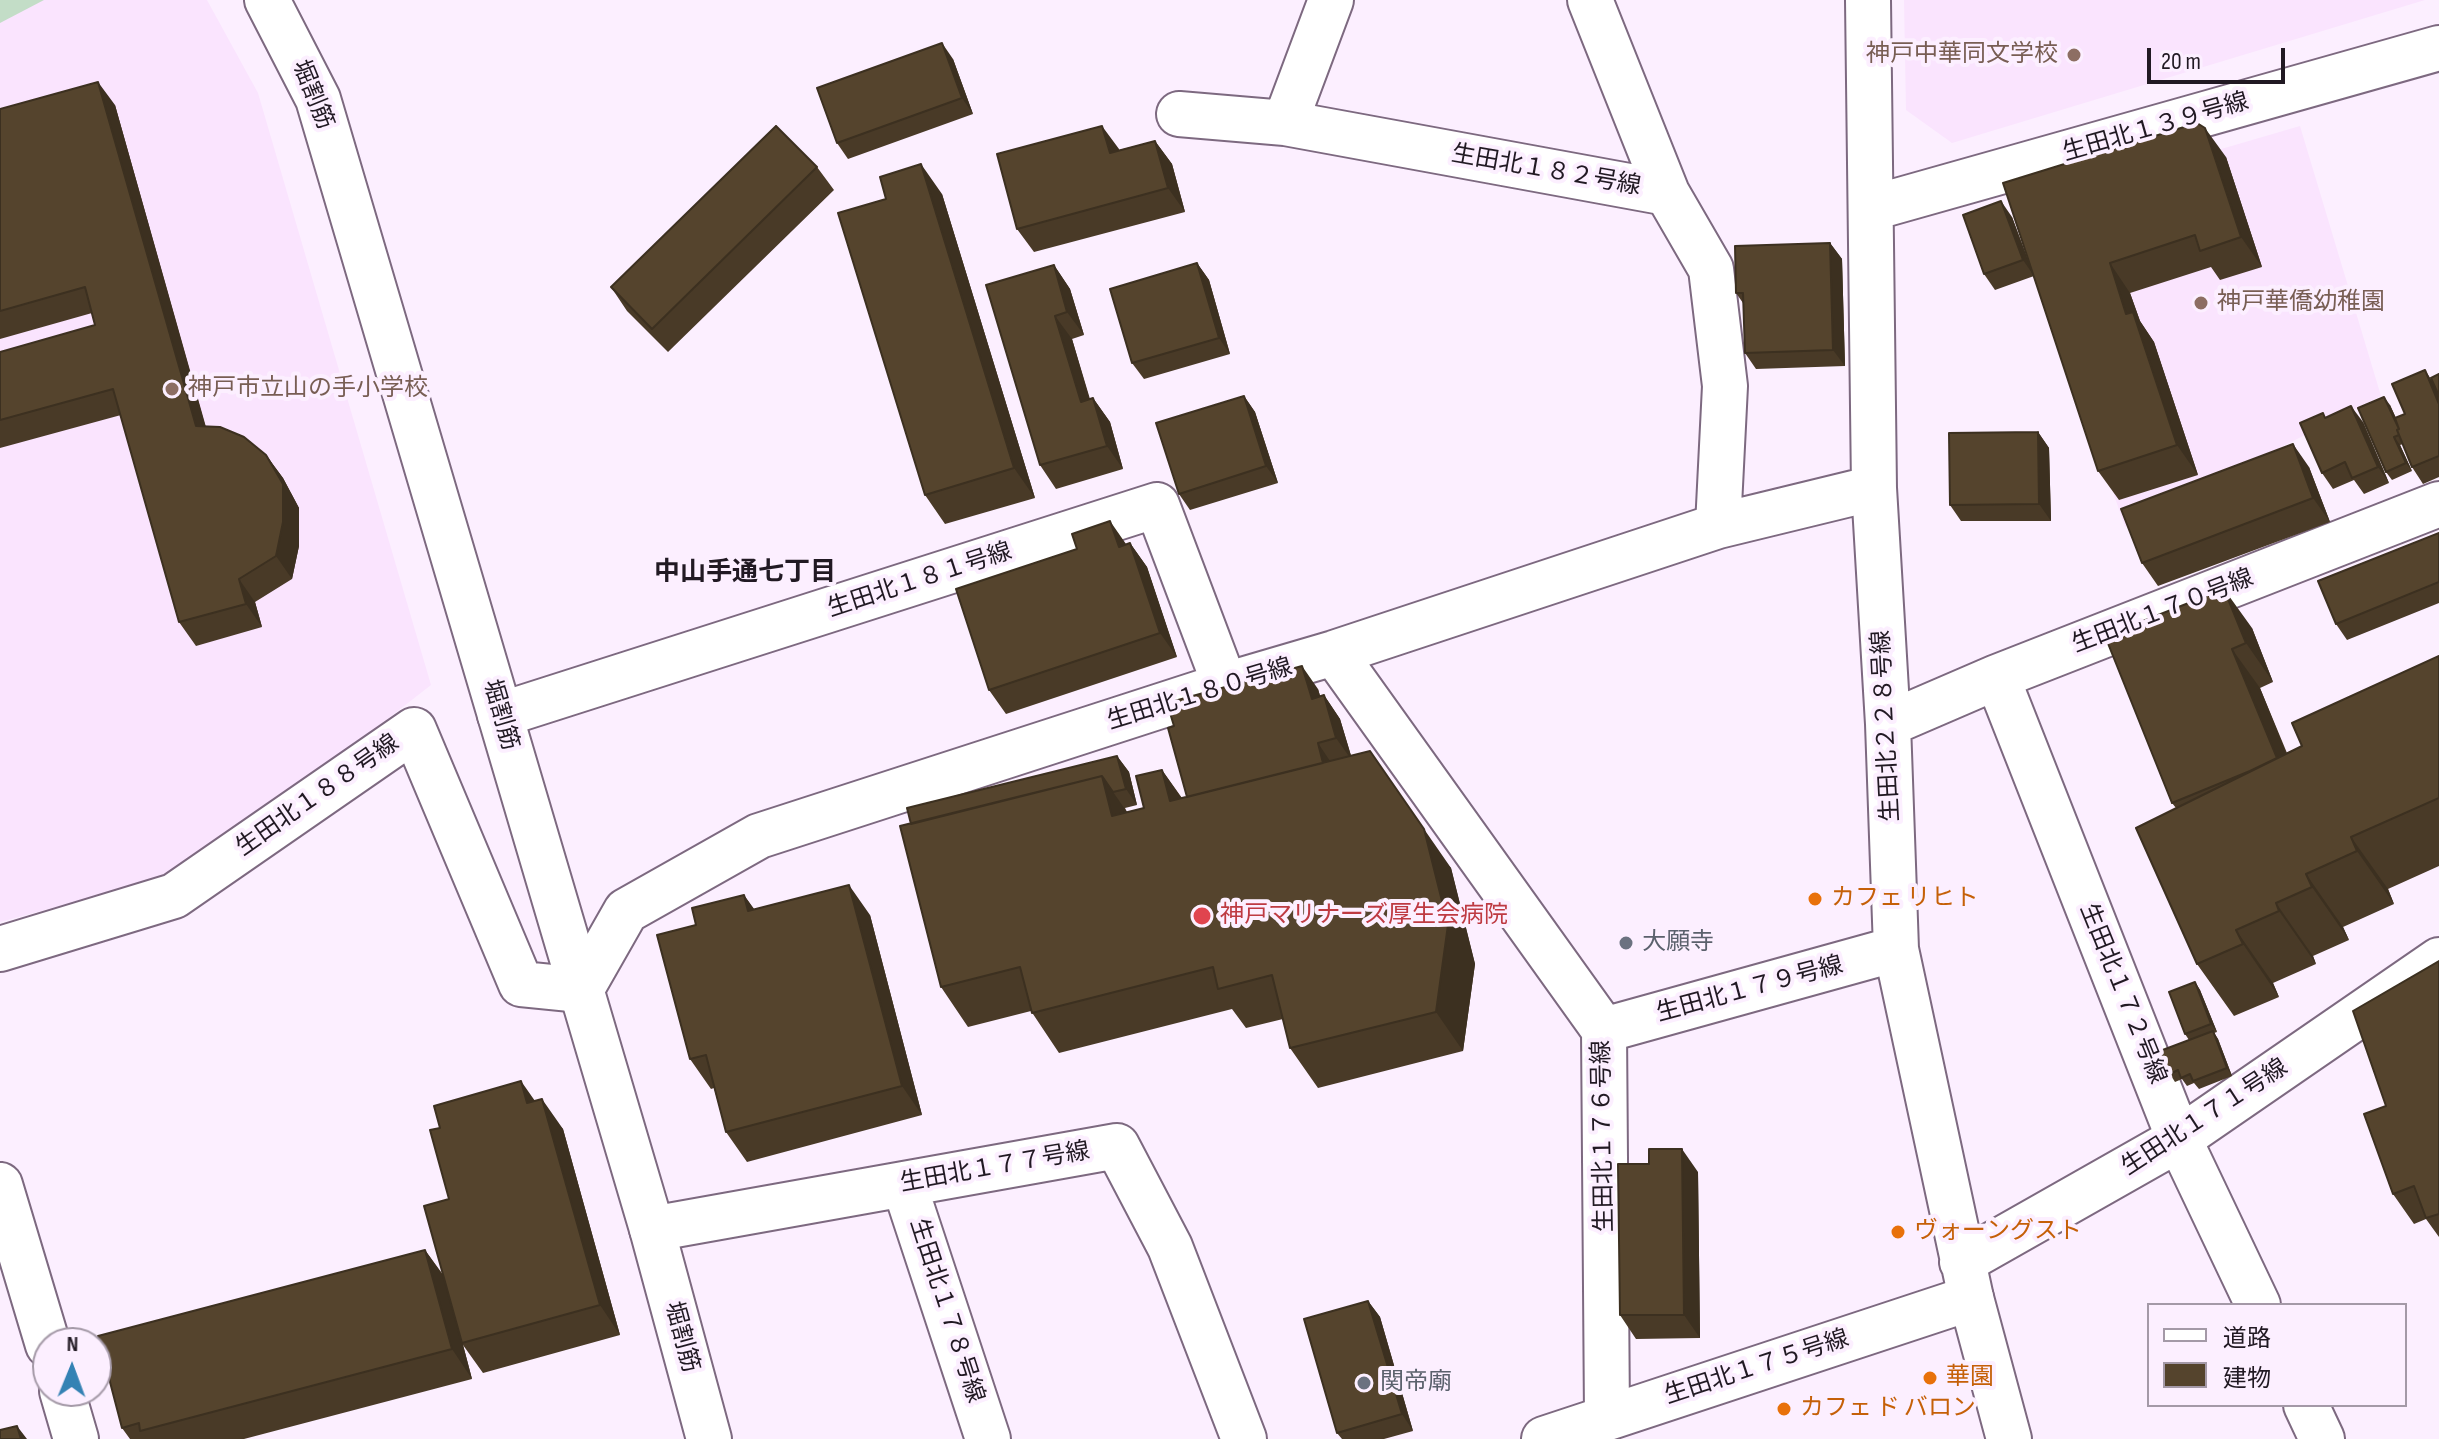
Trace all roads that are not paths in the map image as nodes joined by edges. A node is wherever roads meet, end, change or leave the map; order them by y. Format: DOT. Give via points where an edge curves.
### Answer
graph roads {
  1 [pos="267,0"];
  2 [pos="1331,0"];
  3 [pos="1590,0"];
  4 [pos="1868,0"];
  5 [pos="2439,48"];
  6 [pos="1179,114"];
  7 [pos="1285,123"];
  8 [pos="1667,193"];
  9 [pos="1872,208"];
  10 [pos="1874,488"];
  11 [pos="2439,504"];
  12 [pos="1718,526"];
  13 [pos="1334,653"];
  14 [pos="1997,677"];
  15 [pos="1225,685"];
  16 [pos="500,715"];
  17 [pos="1888,724"];
  18 [pos="0,949"];
  19 [pos="1896,949"];
  20 [pos="2439,960"];
  21 [pos="581,990"];
  22 [pos="1604,1030"];
  23 [pos="2179,1139"];
  24 [pos="904,1184"];
  25 [pos="3,1206"];
  26 [pos="652,1229"];
  27 [pos="1966,1280"];
  28 [pos="2257,1303"];
  29 [pos="42,1327"];
  30 [pos="67,1407"];
  31 [pos="2307,1407"];
  32 [pos="1607,1417"];
  33 [pos="76,1439"];
  34 [pos="709,1439"];
  35 [pos="988,1439"];
  36 [pos="1244,1439"];
  37 [pos="1544,1439"];
  38 [pos="2009,1439"];
  39 [pos="2322,1439"];
  1 -- 16 [label="street, 堀割筋" via="318,99"];
  2 -- 7 [label="street"];
  3 -- 8 [label="street"];
  4 -- 9 [label="street, 生田北２２８号線"];
  5 -- 9 [label="street, 生田北１３９号線"];
  6 -- 7 [label="street, 生田北１８２号線"];
  7 -- 8 [label="street, 生田北１８２号線"];
  8 -- 12 [label="street, 生田北１８２号線" via="1711,269 1725,386"];
  9 -- 10 [label="street, 生田北２２８号線"];
  10 -- 12 [label="street, 生田北１８０号線"];
  10 -- 17 [label="street, 生田北２２８号線"];
  11 -- 14 [label="street, 生田北１７０号線"];
  12 -- 13 [label="street, 生田北１８０号線"];
  13 -- 15 [label="street, 生田北１８０号線"];
  13 -- 22 [label="street, 生田北１７６号線"];
  14 -- 17 [label="street, 生田北１７０号線"];
  14 -- 23 [label="street, 生田北１７２号線"];
  15 -- 16 [label="street, 生田北１８１号線" via="1157,505"];
  15 -- 21 [label="street, 生田北１８０号線" via="759,836 626,911"];
  16 -- 21 [label="street, 堀割筋"];
  17 -- 19 [label="street, 生田北２２８号線"];
  18 -- 21 [label="street, 生田北１８８号線" via="174,896 414,730 521,984"];
  19 -- 22 [label="street, 生田北１７９号線"];
  19 -- 27 [label="street, 生田北２２８号線"];
  20 -- 23 [label="street, 生田北１７１号線"];
  21 -- 26 [label="street, 堀割筋"];
  22 -- 32 [label="street, 生田北１７６号線"];
  23 -- 27 [label="street, 生田北１７１号線"];
  23 -- 28 [label="street, 生田北１７２号線"];
  24 -- 26 [label="street, 生田北１７７号線"];
  24 -- 35 [label="street, 生田北１７８号線"];
  24 -- 36 [label="street, 生田北１７７号線" via="1117,1146 1170,1247"];
  25 -- 29 [label="street"];
  26 -- 34 [label="street, 堀割筋"];
  27 -- 32 [label="street, 生田北１７５号線"];
  27 -- 38 [label="street, 生田北２２８号線"];
  30 -- 33 [label="street"];
  31 -- 39 [label="street"];
  32 -- 37 [label="street, 生田北１７５号線"];
}
